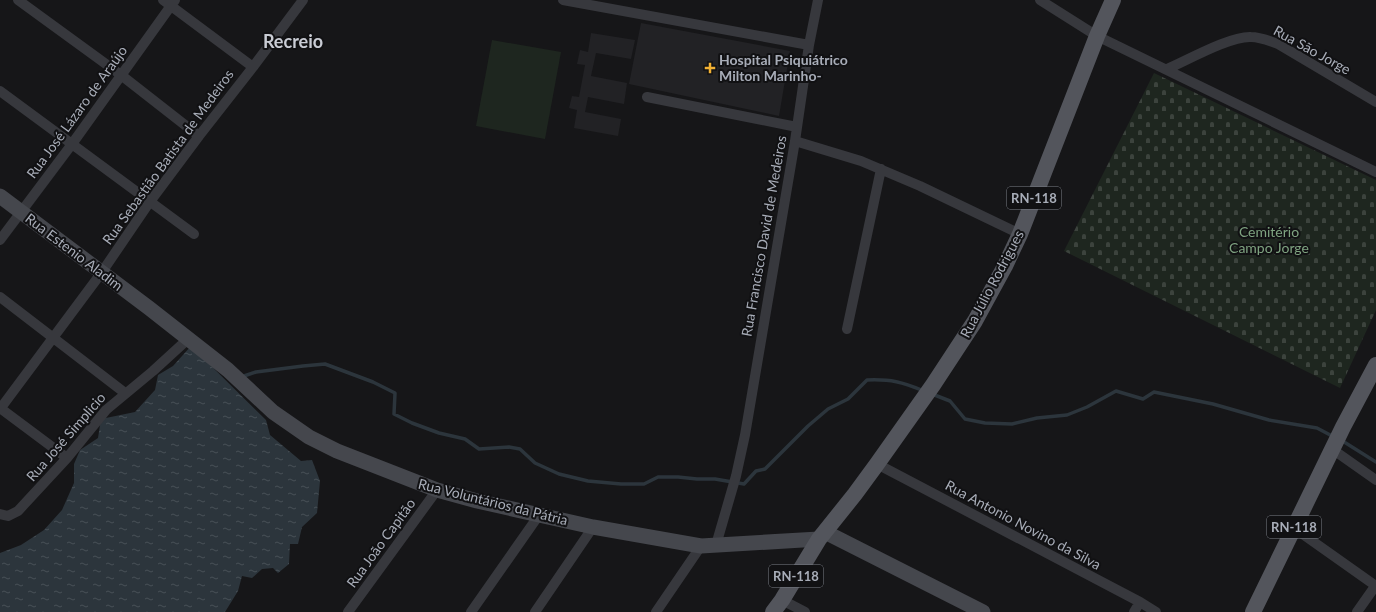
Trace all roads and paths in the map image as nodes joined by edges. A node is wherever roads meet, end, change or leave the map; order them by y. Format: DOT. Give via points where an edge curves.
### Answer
graph roads {
  1 [pos="18,0"];
  2 [pos="302,0"];
  3 [pos="563,0"];
  4 [pos="818,0"];
  5 [pos="1040,0"];
  6 [pos="1113,0"];
  7 [pos="170,2"];
  8 [pos="1097,36"];
  9 [pos="809,45"];
  10 [pos="253,67"];
  11 [pos="1167,70"];
  12 [pos="121,75"];
  13 [pos="0,90"];
  14 [pos="647,97"];
  15 [pos="1376,102"];
  16 [pos="796,128"];
  17 [pos="199,136"];
  18 [pos="795,141"];
  19 [pos="72,144"];
  20 [pos="881,169"];
  21 [pos="1376,172"];
  22 [pos="0,196"];
  23 [pos="150,203"];
  24 [pos="20,212"];
  25 [pos="194,234"];
  26 [pos="1020,234"];
  27 [pos="0,240"];
  28 [pos="102,272"];
  29 [pos="0,297"];
  30 [pos="148,308"];
  31 [pos="847,329"];
  32 [pos="54,338"];
  33 [pos="188,339"];
  34 [pos="1376,365"];
  35 [pos="125,393"];
  36 [pos="0,408"];
  37 [pos="1334,446"];
  38 [pos="67,458"];
  39 [pos="877,464"];
  40 [pos="1376,480"];
  41 [pos="436,490"];
  42 [pos="0,514"];
  43 [pos="539,515"];
  44 [pos="593,527"];
  45 [pos="1294,528"];
  46 [pos="822,535"];
  47 [pos="709,545"];
  48 [pos="1376,586"];
  49 [pos="1140,602"];
  50 [pos="777,606"];
  51 [pos="1258,610"];
  52 [pos="348,612"];
  53 [pos="471,612"];
  54 [pos="535,612"];
  55 [pos="656,612"];
  56 [pos="805,612"];
  57 [pos="983,612"];
  58 [pos="1134,612"];
  59 [pos="1156,612"];
  60 [pos="1357,612"];
  1 -- 12 [label="street"];
  2 -- 10 [label="street, Rua Sebastião Batista de Medeiros"];
  3 -- 9 [label="street"];
  4 -- 9 [label="street, Rua Francisco David de Medeiros"];
  5 -- 8 [label="street"];
  6 -- 8 [label="main road, Rua Júlio Rodrigues / RN-118"];
  7 -- 10 [label="street"];
  7 -- 12 [label="street, Rua José Lázaro de Araújo"];
  8 -- 11 [label="street"];
  8 -- 26 [label="main road, Rua Júlio Rodrigues / RN-118"];
  9 -- 16 [label="street, Rua Francisco David de Medeiros"];
  10 -- 17 [label="street, Rua Sebastião Batista de Medeiros"];
  11 -- 15 [label="street, Rua São Jorge" via="1232,40 1264,38"];
  11 -- 21 [label="street"];
  12 -- 17 [label="street"];
  12 -- 19 [label="street, Rua José Lázaro de Araújo"];
  13 -- 19 [label="street"];
  14 -- 16 [label="street"];
  16 -- 18 [label="street, Rua Francisco David de Medeiros"];
  17 -- 23 [label="street, Rua Sebastião Batista de Medeiros"];
  18 -- 20 [label="street"];
  18 -- 47 [label="street, Rua Francisco David de Medeiros" via="736,476"];
  19 -- 23 [label="street"];
  19 -- 24 [label="street, Rua José Lázaro de Araújo"];
  20 -- 26 [label="street"];
  20 -- 31 [label="street"];
  22 -- 24 [label="street, Rua Estenio Aladim"];
  23 -- 25 [label="street"];
  23 -- 28 [label="street, Rua Sebastião Batista de Medeiros"];
  24 -- 27 [label="street, Rua José Lázaro de Araújo"];
  24 -- 28 [label="street, Rua Estenio Aladim"];
  26 -- 39 [label="main road, Rua Júlio Rodrigues / RN-118" via="975,321"];
  28 -- 30 [label="street, Rua Estenio Aladim"];
  28 -- 32 [label="street, Rua Sebastião Batista de Medeiros"];
  29 -- 32 [label="street"];
  30 -- 33 [label="street, Rua Voluntários da Pátria"];
  32 -- 35 [label="street"];
  32 -- 36 [label="street, Rua Sebastião Batista de Medeiros"];
  33 -- 35 [label="street, Rua José Simplicio"];
  33 -- 41 [label="street, Rua Voluntários da Pátria" via="228,370 273,412 309,437 362,462"];
  34 -- 37 [label="main road, RN-118"];
  35 -- 38 [label="street, Rua José Simplicio" via="106,410"];
  36 -- 38 [label="street"];
  37 -- 40 [label="street"];
  37 -- 45 [label="main road, RN-118"];
  38 -- 42 [label="street, Rua José Simplicio" via="18,511 8,516"];
  39 -- 46 [label="main road, Rua Júlio Rodrigues / RN-118"];
  39 -- 49 [label="street, Rua Antonio Novino da Silva"];
  41 -- 43 [label="street, Rua Voluntários da Pátria"];
  41 -- 52 [label="street, Rua João Capitão"];
  43 -- 44 [label="street, Rua Voluntários da Pátria"];
  43 -- 53 [label="street"];
  44 -- 47 [label="street, Rua Voluntários da Pátria"];
  44 -- 54 [label="street"];
  45 -- 48 [label="street"];
  45 -- 51 [label="main road, RN-118"];
  46 -- 47 [label="street, Rua Voluntários da Pátria"];
  46 -- 50 [label="main road, RN-118"];
  46 -- 57 [label="street"];
  47 -- 55 [label="street"];
  48 -- 60 [label="street"];
  49 -- 58 [label="street"];
  49 -- 59 [label="street, Rua Antonio Novino da Silva"];
  50 -- 56 [label="street"];
}
